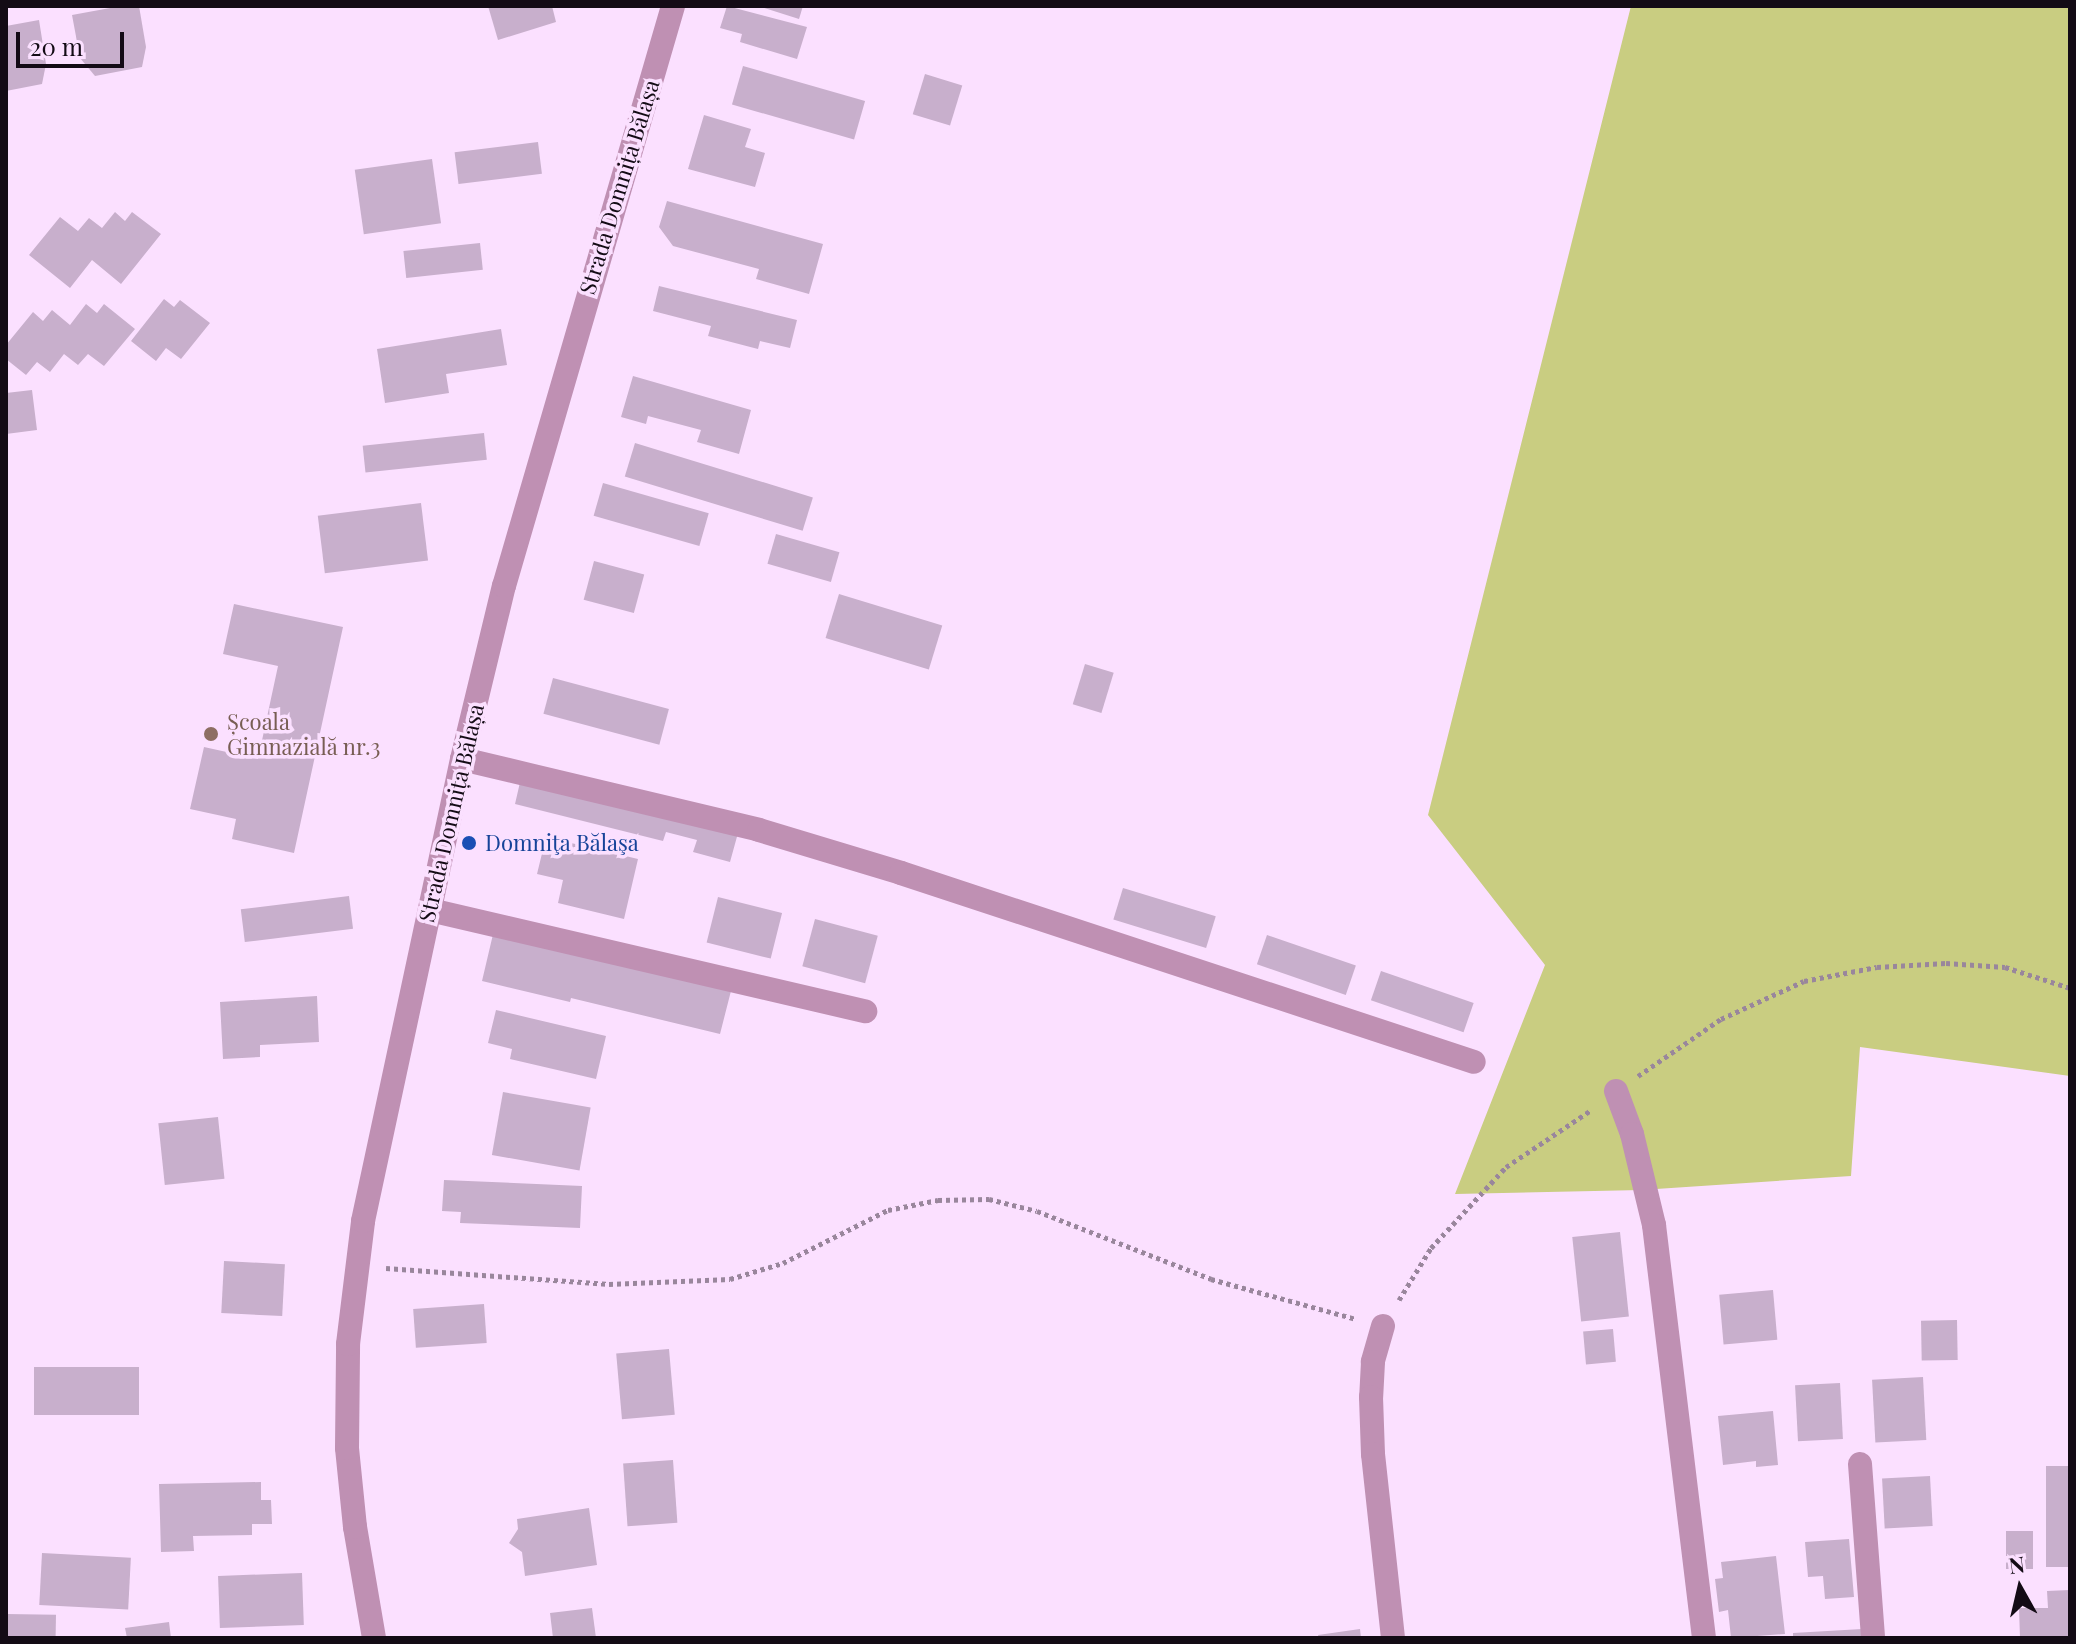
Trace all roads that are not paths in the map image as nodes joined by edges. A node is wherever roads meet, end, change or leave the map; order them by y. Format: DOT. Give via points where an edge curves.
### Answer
graph roads {
  1 [pos="673,6"];
  2 [pos="462,759"];
  3 [pos="430,910"];
  4 [pos="865,1011"];
  5 [pos="1474,1062"];
  6 [pos="1616,1091"];
  7 [pos="1383,1326"];
  8 [pos="1860,1464"];
  9 [pos="374,1638"];
  10 [pos="1393,1638"];
  11 [pos="1704,1638"];
  12 [pos="1873,1638"];
  1 -- 2 [label="street, Strada Domnița Bălașa" via="553,410"];
  2 -- 3 [label="street, Strada Domnița Bălașa"];
  2 -- 5 [label="street" via="830,851"];
  3 -- 4 [label="street"];
  3 -- 9 [label="street, Strada Domnița Bălașa" via="363,1221 348,1344 347,1448"];
  6 -- 11 [label="street" via="1654,1225"];
  7 -- 10 [label="street" via="1371,1397"];
  8 -- 12 [label="street"];
}
